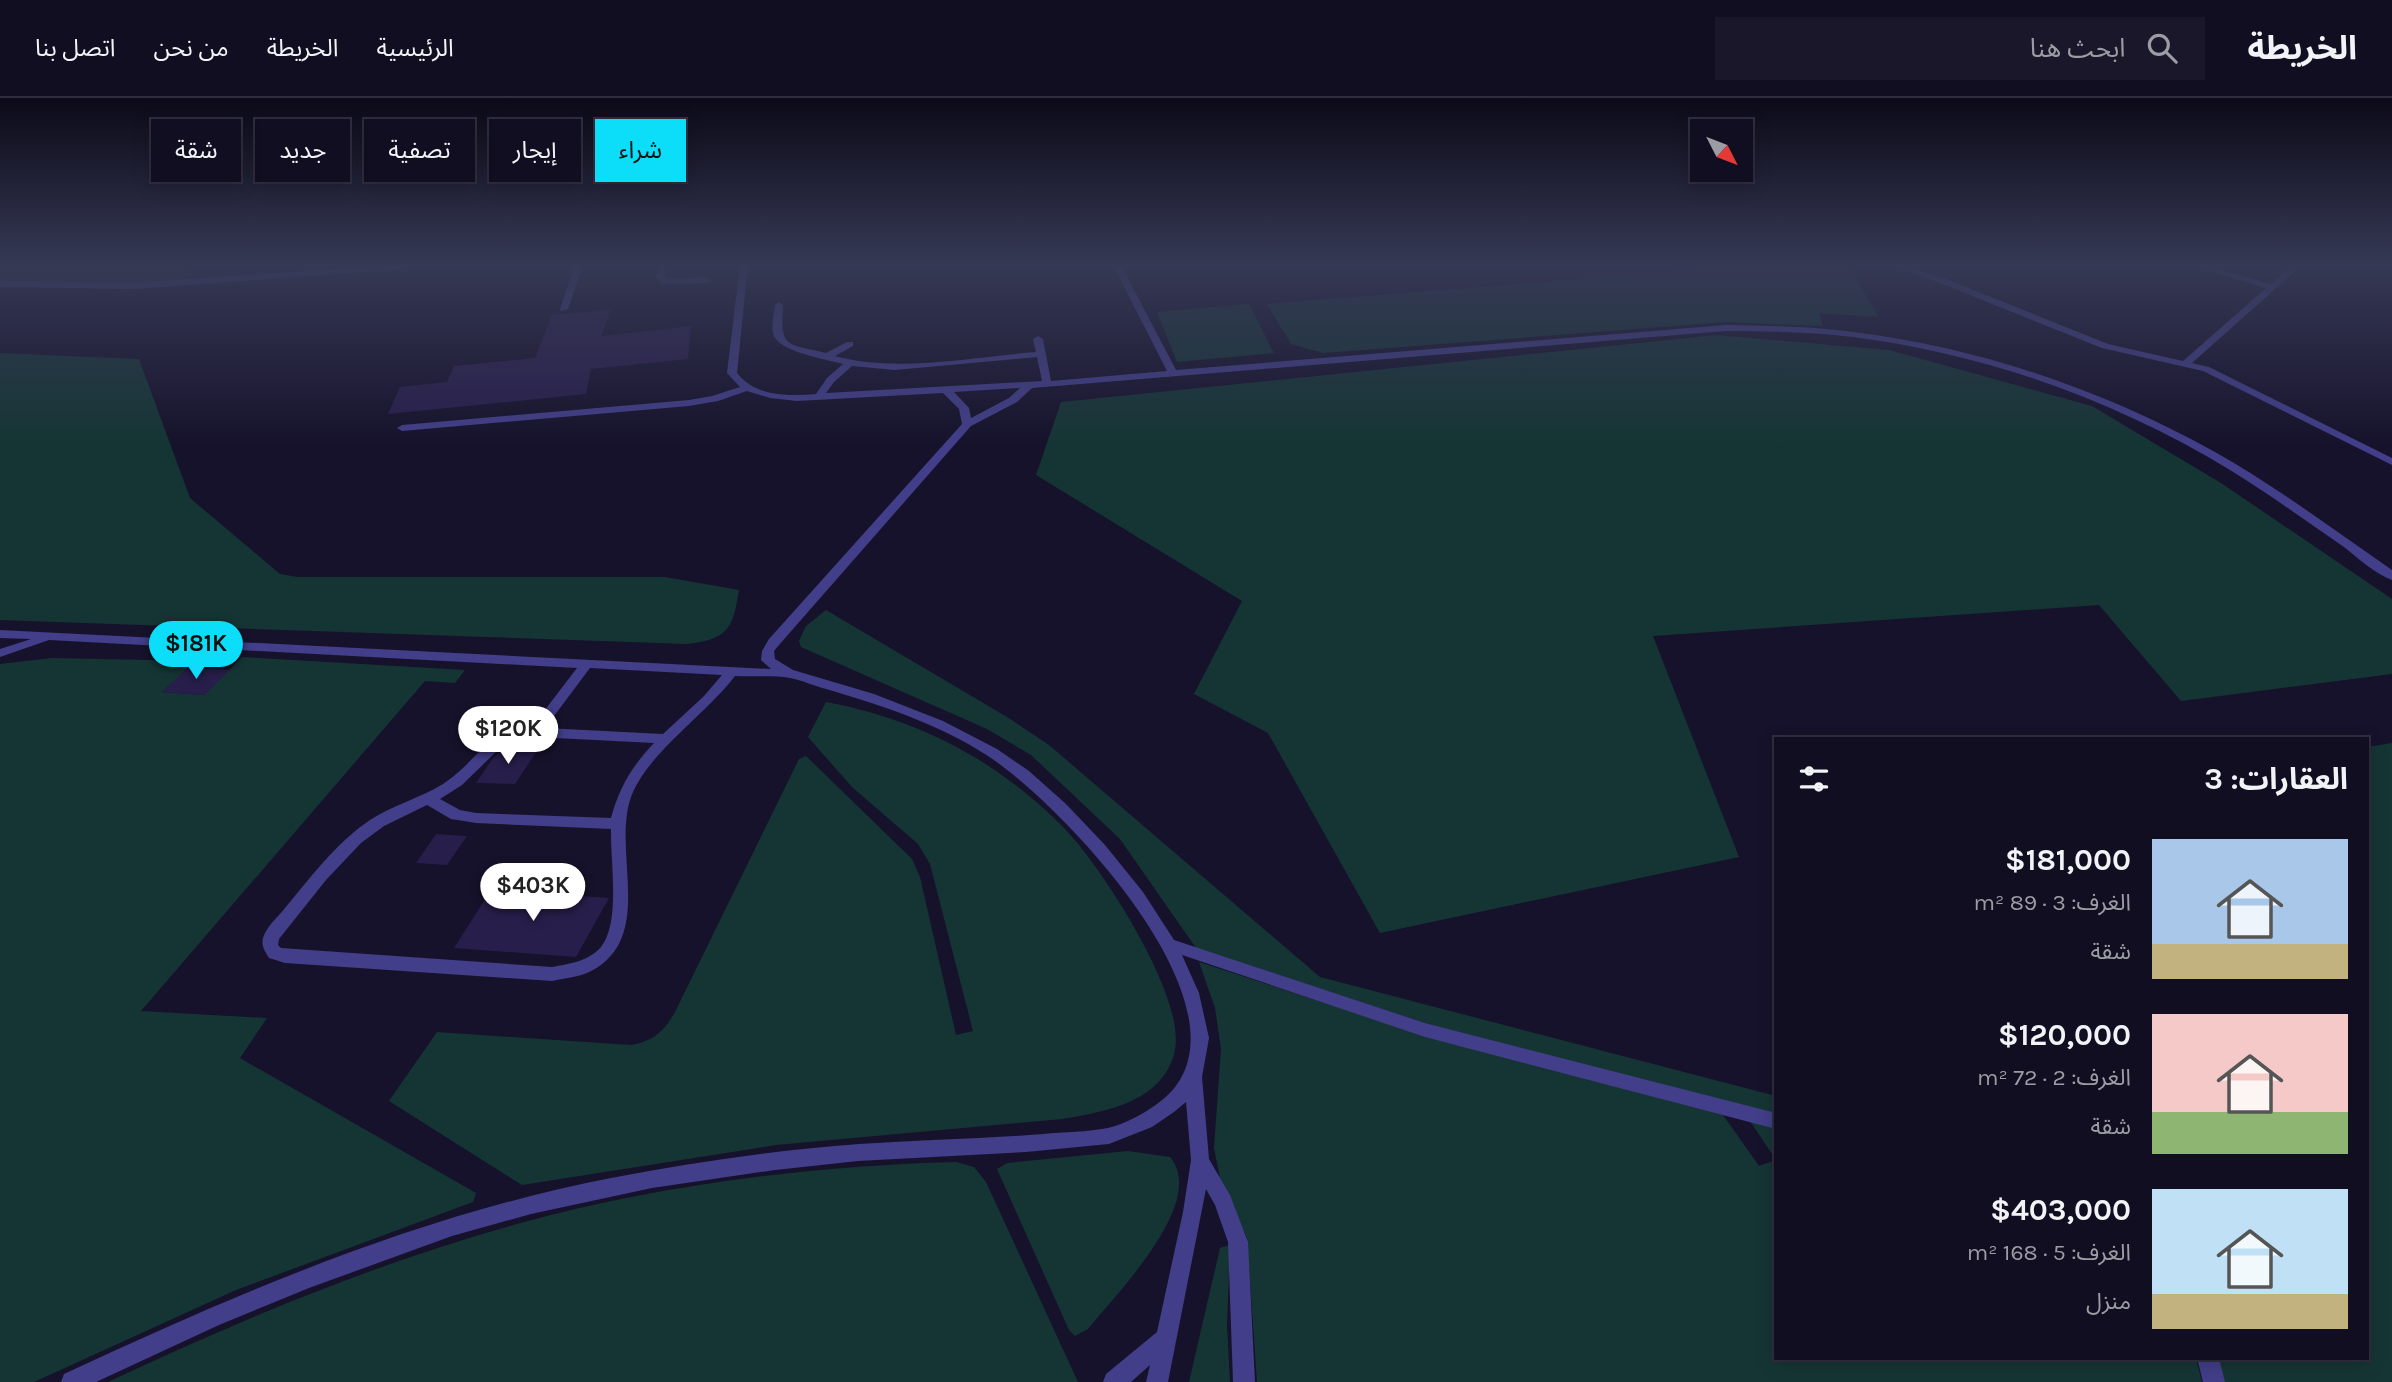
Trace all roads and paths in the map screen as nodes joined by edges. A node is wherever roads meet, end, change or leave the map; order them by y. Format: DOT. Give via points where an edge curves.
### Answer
graph roads {
  1 [pos="737,325"];
  2 [pos="778,325"];
  3 [pos="1148,325"];
  4 [pos="2052,325"];
  5 [pos="2229,325"];
  6 [pos="1038,339"];
  7 [pos="850,344"];
  8 [pos="1041,354"];
  9 [pos="828,356"];
  10 [pos="850,363"];
  11 [pos="2186,363"];
  12 [pos="1172,372"];
  13 [pos="1047,384"];
  14 [pos="1029,385"];
  15 [pos="747,388"];
  16 [pos="947,391"];
  17 [pos="818,398"];
  18 [pos="967,424"];
  19 [pos="402,429"];
  20 [pos="2392,462"];
  21 [pos="2392,576"];
  22 [pos="0,634"];
  23 [pos="54,636"];
  24 [pos="0,653"];
  25 [pos="587,663"];
  26 [pos="732,671"];
  27 [pos="785,674"];
  28 [pos="535,732"];
  29 [pos="665,739"];
  30 [pos="429,799"];
  31 [pos="615,824"];
  32 [pos="1168,944"];
  33 [pos="1193,1077"];
  34 [pos="1774,1120"];
  35 [pos="1200,1160"];
  36 [pos="1167,1337"];
  37 [pos="2208,1360"];
  38 [pos="72,1382"];
  39 [pos="1114,1382"];
  40 [pos="1157,1382"];
  41 [pos="1244,1382"];
  42 [pos="2214,1382"];
  1 -- 15 [label="lane" via="732,373"];
  2 -- 9 [label="lane" via="780,340"];
  3 -- 12 [label="lane"];
  4 -- 11 [label="lane" via="2105,346"];
  5 -- 11 [label="lane"];
  6 -- 8 [label="lane"];
  7 -- 9 [label="lane"];
  8 -- 10 [label="lane" via="895,366"];
  8 -- 13 [label="lane"];
  9 -- 10 [label="lane"];
  10 -- 17 [label="lane"];
  11 -- 20 [label="lane" via="2215,373"];
  12 -- 13 [label="lane"];
  12 -- 21 [label="lane" via="1726,328 1889,341 2031,376 2152,423 2242,474"];
  13 -- 14 [label="lane"];
  14 -- 16 [label="lane"];
  14 -- 18 [label="lane" via="1013,400"];
  15 -- 17 [label="lane" via="778,397"];
  15 -- 19 [label="lane" via="689,403"];
  16 -- 17 [label="lane"];
  16 -- 18 [label="lane" via="964,408"];
  18 -- 27 [label="lane" via="774,642 768,660"];
  22 -- 23 [label="lane"];
  23 -- 24 [label="lane"];
  23 -- 25 [label="lane"];
  25 -- 26 [label="lane"];
  25 -- 28 [label="lane"];
  26 -- 27 [label="lane"];
  26 -- 29 [label="lane" via="708,701"];
  27 -- 32 [label="lane" via="849,689 904,709 1016,767 1050,794 1101,848"];
  28 -- 29 [label="lane"];
  28 -- 30 [label="lane" via="496,741 458,781"];
  29 -- 31 [label="lane" via="642,765"];
  30 -- 31 [label="lane" via="456,814 476,818"];
  30 -- 31 [label="lane" via="388,816 353,841 271,937 275,953 571,973 604,953 621,921"];
  32 -- 33 [label="lane" via="1200,1028"];
  32 -- 34 [label="lane" via="1424,1030"];
  33 -- 35 [label="lane"];
  33 -- 38 [label="lane" via="1174,1101 1144,1123 1109,1136 775,1161 684,1174 520,1208 350,1261"];
  35 -- 36 [label="lane"];
  35 -- 41 [label="lane" via="1223,1200 1238,1242"];
  36 -- 39 [label="lane"];
  36 -- 40 [label="lane"];
  37 -- 42 [label="lane"];
}
